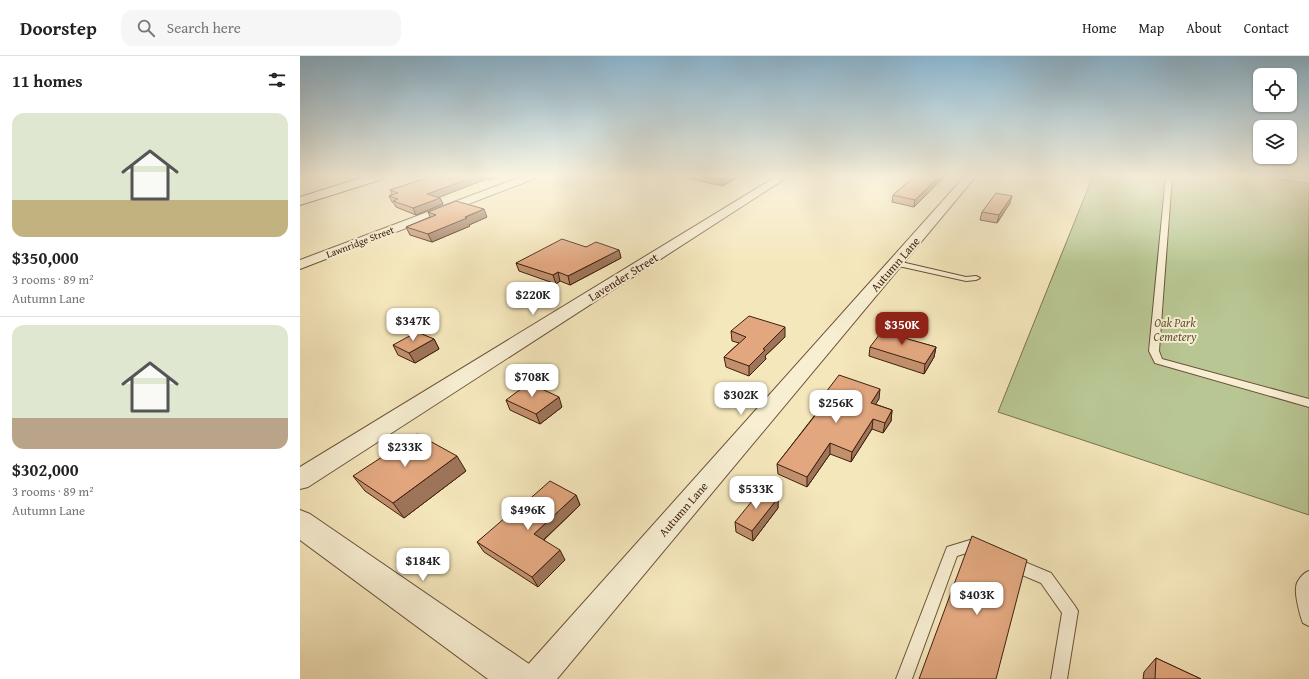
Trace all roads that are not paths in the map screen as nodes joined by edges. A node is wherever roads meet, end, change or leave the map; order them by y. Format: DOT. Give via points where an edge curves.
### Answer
graph roads {
  1 [pos="456,205"];
  2 [pos="738,205"];
  3 [pos="946,205"];
  4 [pos="1167,205"];
  5 [pos="897,263"];
  6 [pos="300,265"];
  7 [pos="976,278"];
  8 [pos="1309,403"];
  9 [pos="300,480"];
  10 [pos="300,523"];
  11 [pos="1309,578"];
  12 [pos="1309,618"];
  13 [pos="519,679"];
  14 [pos="536,679"];
  15 [pos="904,679"];
  16 [pos="1059,679"];
  1 -- 6 [label="street, Lawnridge Street"];
  2 -- 9 [label="street, Lavender Street"];
  3 -- 5 [label="street, Autumn Lane"];
  4 -- 8 [label="lane" via="1154,351 1158,361"];
  5 -- 7 [label="lane" via="966,279"];
  5 -- 14 [label="street, Autumn Lane"];
  10 -- 13 [label="street"];
  11 -- 12 [label="lane" via="1303,588"];
  15 -- 16 [label="lane" via="952,551 970,546 1046,578 1070,611"];
}
